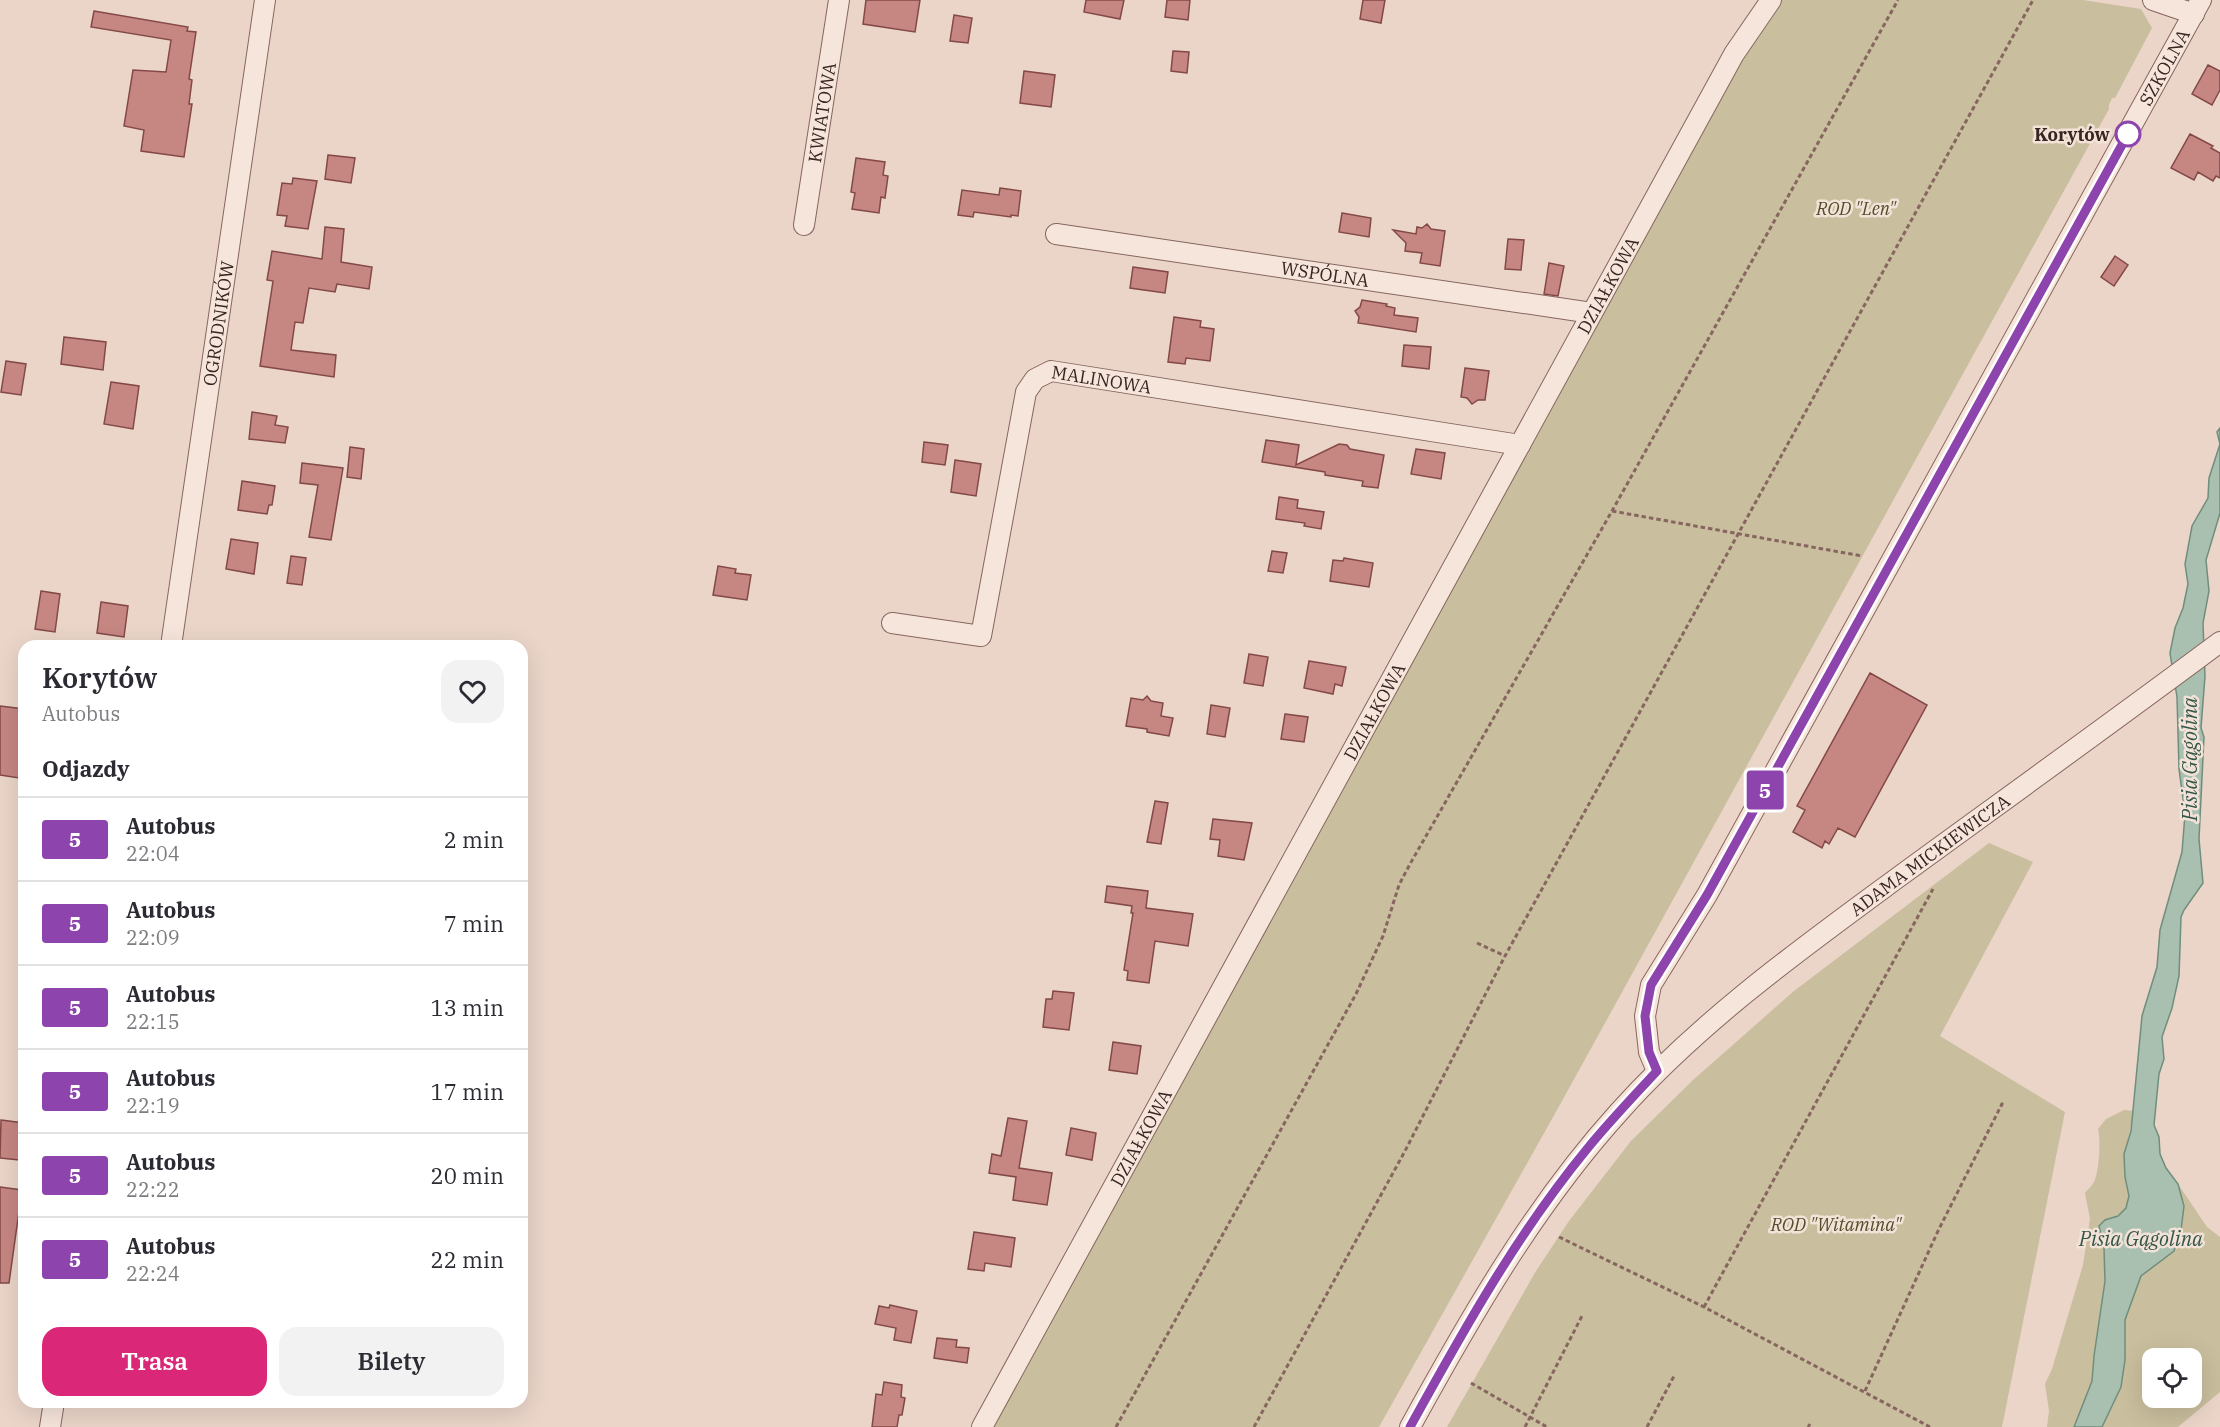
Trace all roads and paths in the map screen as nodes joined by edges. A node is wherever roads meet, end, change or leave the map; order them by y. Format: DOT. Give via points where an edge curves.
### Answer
graph roads {
  1 [pos="265,0"];
  2 [pos="839,0"];
  3 [pos="1771,0"];
  4 [pos="1898,0"];
  5 [pos="2033,0"];
  6 [pos="2153,0"];
  7 [pos="2198,7"];
  8 [pos="804,225"];
  9 [pos="1056,234"];
  10 [pos="1592,313"];
  11 [pos="1520,445"];
  12 [pos="1611,511"];
  13 [pos="1739,533"];
  14 [pos="1862,556"];
  15 [pos="892,623"];
  16 [pos="172,640"];
  17 [pos="2216,646"];
  18 [pos="1933,890"];
  19 [pos="1477,943"];
  20 [pos="1506,956"];
  21 [pos="1657,1071"];
  22 [pos="2003,1102"];
  23 [pos="1559,1237"];
  24 [pos="1704,1307"];
  25 [pos="1583,1314"];
  26 [pos="1674,1376"];
  27 [pos="1471,1383"];
  28 [pos="1865,1391"];
  29 [pos="53,1408"];
  30 [pos="1530,1418"];
  31 [pos="50,1427"];
  32 [pos="982,1427"];
  33 [pos="1116,1427"];
  34 [pos="1254,1427"];
  35 [pos="1410,1427"];
  36 [pos="1525,1427"];
  37 [pos="1547,1427"];
  38 [pos="1647,1427"];
  39 [pos="1930,1427"];
  1 -- 16 [label="street, OGRODNIKÓW"];
  2 -- 8 [label="street, KWIATOWA"];
  3 -- 10 [label="street, DZIAŁKOWA" via="1734,54"];
  4 -- 12 [label="path"];
  5 -- 13 [label="path"];
  6 -- 7 [label="street"];
  7 -- 21 [label="street, SZKOLNA" via="1707,895 1651,985 1645,1016 1649,1052"];
  9 -- 10 [label="street, WSPÓLNA"];
  10 -- 11 [label="street, DZIAŁKOWA"];
  11 -- 15 [label="street, MALINOWA" via="1051,371 1035,379 1026,392 981,636"];
  11 -- 32 [label="street, DZIAŁKOWA"];
  12 -- 13 [label="path"];
  12 -- 33 [label="path" via="1410,864 1356,994"];
  13 -- 14 [label="path"];
  13 -- 20 [label="path"];
  17 -- 21 [label="street, ADAMA MICKIEWICZA" via="1822,934 1695,1035"];
  18 -- 24 [label="path"];
  19 -- 20 [label="path"];
  20 -- 34 [label="path"];
  21 -- 35 [label="street, ADAMA MICKIEWICZA" via="1586,1150 1542,1209 1481,1302"];
  22 -- 28 [label="path" via="1938,1231"];
  23 -- 24 [label="path"];
  24 -- 28 [label="path"];
  25 -- 30 [label="path"];
  26 -- 38 [label="path"];
  27 -- 30 [label="path"];
  28 -- 39 [label="path"];
  29 -- 31 [label="street"];
  30 -- 36 [label="path"];
  30 -- 37 [label="path"];
}
